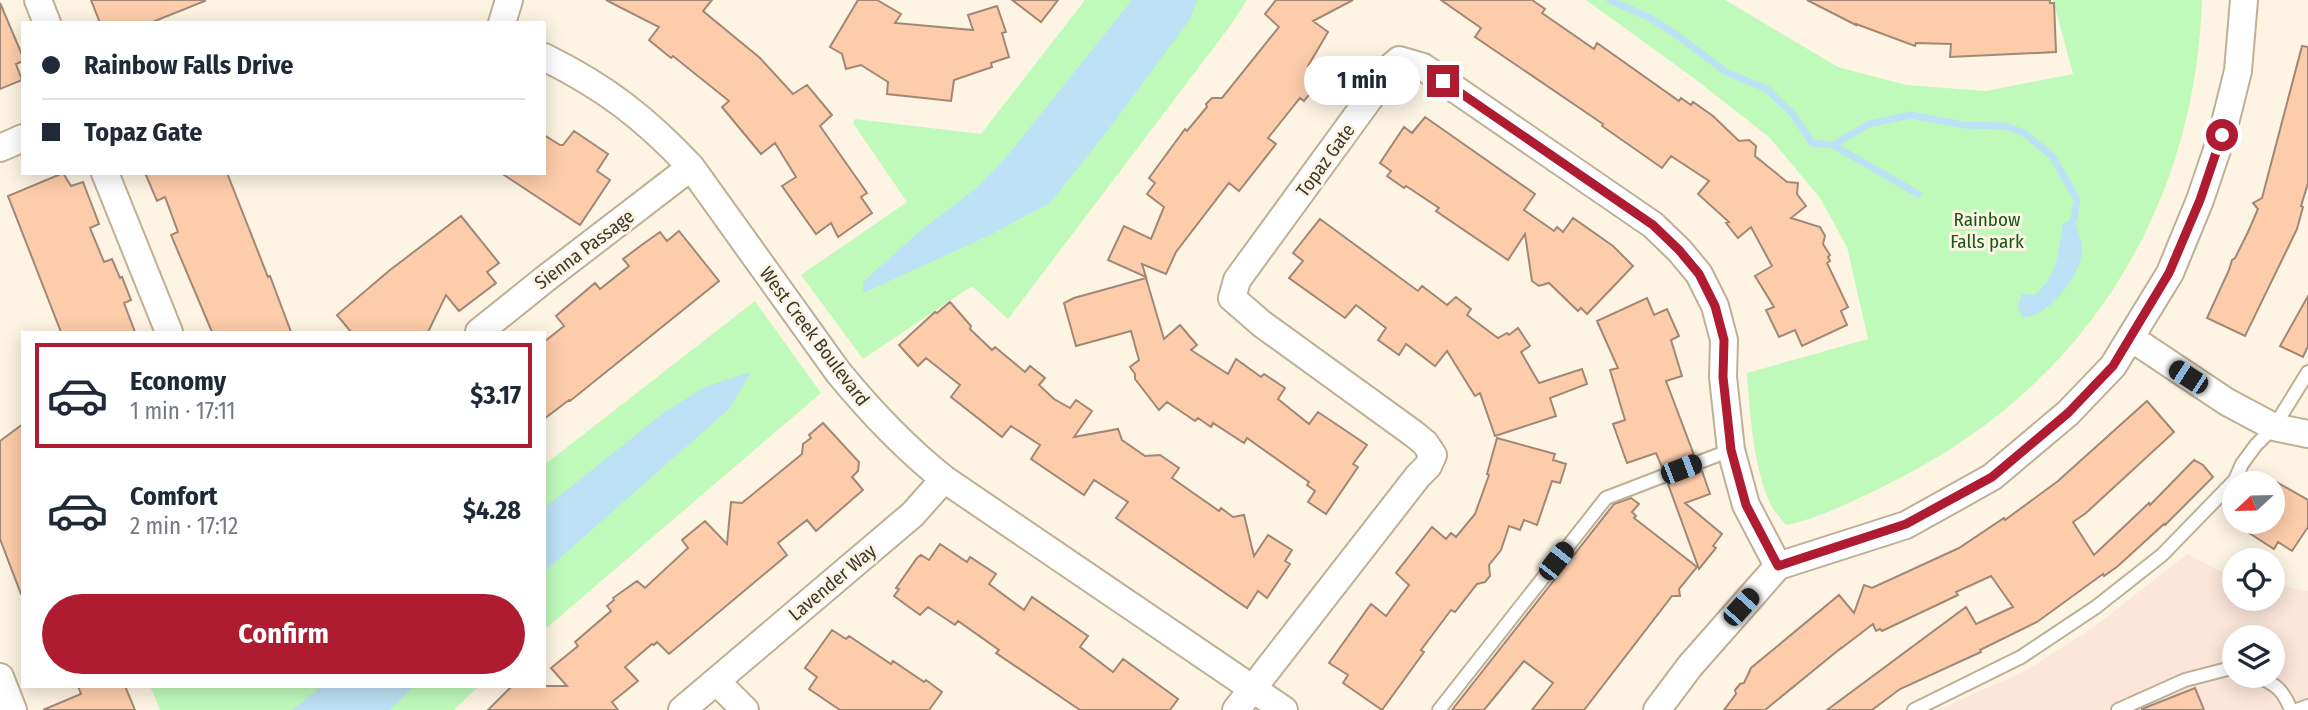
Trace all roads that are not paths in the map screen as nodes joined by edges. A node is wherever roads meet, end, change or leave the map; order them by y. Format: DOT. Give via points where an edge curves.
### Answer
graph roads {
  1 [pos="38,0"];
  2 [pos="509,0"];
  3 [pos="2244,0"];
  4 [pos="46,21"];
  5 [pos="503,21"];
  6 [pos="546,58"];
  7 [pos="21,139"];
  8 [pos="0,148"];
  9 [pos="691,167"];
  10 [pos="106,175"];
  11 [pos="169,331"];
  12 [pos="479,331"];
  13 [pos="2131,338"];
  14 [pos="2308,372"];
  15 [pos="2274,427"];
  16 [pos="2308,434"];
  17 [pos="1731,450"];
  18 [pos="944,479"];
  19 [pos="1778,566"];
  20 [pos="2222,670"];
  21 [pos="0,677"];
  22 [pos="716,681"];
  23 [pos="1252,688"];
  24 [pos="2278,688"];
  25 [pos="2308,706"];
  26 [pos="13,710"];
  27 [pos="682,710"];
  28 [pos="745,710"];
  29 [pos="1236,710"];
  30 [pos="1284,710"];
  31 [pos="1439,710"];
  32 [pos="1657,710"];
  33 [pos="1914,710"];
  34 [pos="2118,710"];
  35 [pos="2291,710"];
  36 [pos="2297,710"];
  1 -- 4 [label="street"];
  2 -- 5 [label="street"];
  3 -- 13 [label="street" via="2238,71 2222,135 2169,273"];
  6 -- 9 [label="street, West Creek Boulevard" via="634,111"];
  7 -- 8 [label="street"];
  9 -- 12 [label="street, Sienna Passage"];
  9 -- 18 [label="street, West Creek Boulevard" via="858,397"];
  10 -- 11 [label="street"];
  13 -- 15 [label="street" via="2227,402"];
  13 -- 19 [label="street" via="2113,366 2068,413 1992,477 1906,524"];
  14 -- 15 [label="lane"];
  15 -- 16 [label="street"];
  15 -- 33 [label="lane" via="2242,464 2235,481 2162,555 2096,607 2021,657"];
  17 -- 19 [label="street, Topaz Gate" via="1746,505"];
  17 -- 23 [label="street, Topaz Gate" via="1724,340 1715,306 1699,274 1679,250 1653,225 1423,67 1399,60 1382,74 1372,95 1237,280 1232,298 1414,434 1433,455"];
  17 -- 31 [label="lane" via="1606,498"];
  18 -- 22 [label="street, Lavender Way" via="913,514"];
  18 -- 23 [label="street, West Creek Boulevard"];
  19 -- 32 [label="street"];
  20 -- 34 [label="lane" via="2185,680"];
  21 -- 26 [label="street"];
  22 -- 27 [label="street, Lavender Way"];
  22 -- 28 [label="street"];
  23 -- 29 [label="street"];
  23 -- 30 [label="street, West Creek Boulevard"];
  24 -- 35 [label="lane"];
  25 -- 36 [label="lane"];
}
